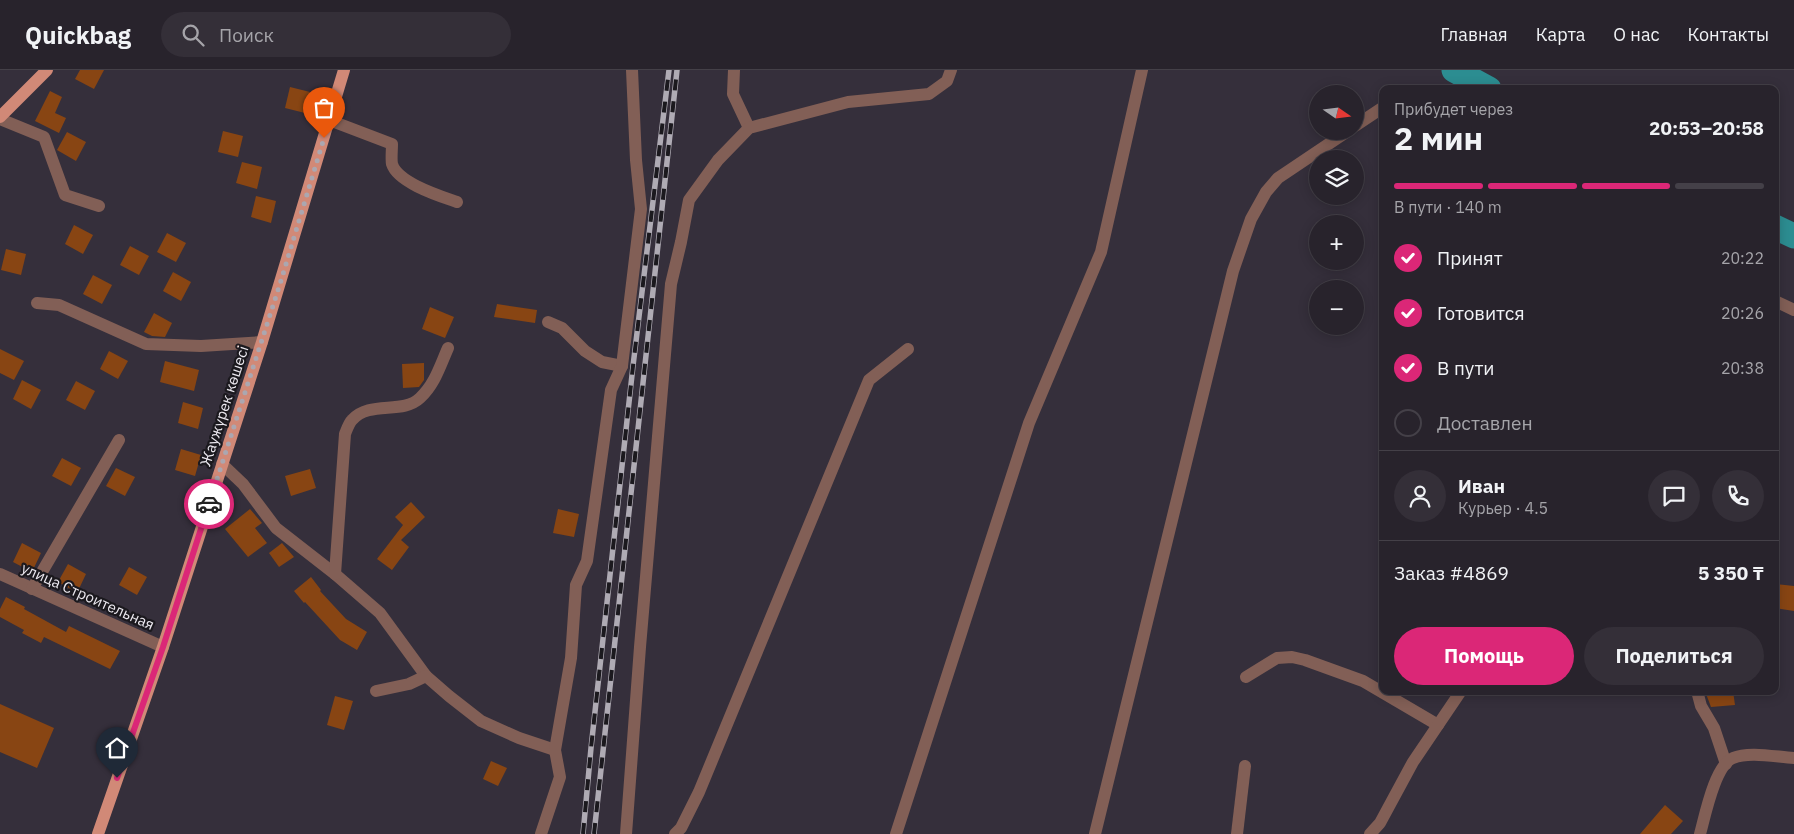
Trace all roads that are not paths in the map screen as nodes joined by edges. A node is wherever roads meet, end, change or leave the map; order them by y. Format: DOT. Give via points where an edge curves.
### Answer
graph roads {
  1 [pos="47,70"];
  2 [pos="344,70"];
  3 [pos="632,70"];
  4 [pos="734,70"];
  5 [pos="950,70"];
  6 [pos="1142,70"];
  7 [pos="1379,110"];
  8 [pos="0,118"];
  9 [pos="329,120"];
  10 [pos="1364,120"];
  11 [pos="749,128"];
  12 [pos="1335,140"];
  13 [pos="457,202"];
  14 [pos="99,206"];
  15 [pos="37,303"];
  16 [pos="1779,303"];
  17 [pos="1794,310"];
  18 [pos="548,322"];
  19 [pos="262,342"];
  20 [pos="448,348"];
  21 [pos="908,349"];
  22 [pos="622,366"];
  23 [pos="119,440"];
  24 [pos="222,464"];
  25 [pos="0,574"];
  26 [pos="335,574"];
  27 [pos="32,589"];
  28 [pos="163,647"];
  29 [pos="426,676"];
  30 [pos="1246,677"];
  31 [pos="376,690"];
  32 [pos="1379,690"];
  33 [pos="1388,695"];
  34 [pos="1458,695"];
  35 [pos="1698,695"];
  36 [pos="1438,725"];
  37 [pos="555,750"];
  38 [pos="1794,758"];
  39 [pos="1726,764"];
  40 [pos="1245,766"];
  41 [pos="98,834"];
  42 [pos="541,834"];
  43 [pos="626,834"];
  44 [pos="675,834"];
  45 [pos="896,834"];
  46 [pos="1095,834"];
  47 [pos="1237,834"];
  48 [pos="1370,834"];
  49 [pos="1700,834"];
  1 -- 8 [label="main road"];
  2 -- 9 [label="main road, Жаужүрек көшесі"];
  3 -- 22 [label="street" via="641,209"];
  4 -- 11 [label="street" via="732,94"];
  5 -- 11 [label="street" via="946,81 929,94 848,102"];
  6 -- 45 [label="street" via="1101,252 1029,423"];
  7 -- 10 [label="street"];
  8 -- 14 [label="street" via="44,137 65,195"];
  9 -- 13 [label="street" via="392,144 392,165 402,177 426,192"];
  9 -- 19 [label="main road, Жаужүрек көшесі"];
  11 -- 43 [label="street" via="718,160 688,200 671,284"];
  12 -- 46 [label="street" via="1278,178 1266,192 1248,228 1233,272"];
  15 -- 19 [label="street" via="59,305 146,344 200,346"];
  16 -- 17 [label="street"];
  18 -- 22 [label="street" via="562,328 585,351 602,362"];
  19 -- 24 [label="main road, Жаужүрек көшесі"];
  20 -- 26 [label="street" via="435,380 419,399 408,406 364,411 351,420 345,434"];
  21 -- 44 [label="street" via="869,380 699,792"];
  22 -- 37 [label="street" via="611,390 587,561 576,585 571,658"];
  23 -- 27 [label="street"];
  24 -- 26 [label="street" via="243,484 276,528"];
  24 -- 28 [label="main road, Жаужүрек көшесі"];
  25 -- 27 [label="street, улица Строительная"];
  26 -- 29 [label="street" via="380,613"];
  27 -- 28 [label="street, улица Строительная"];
  28 -- 41 [label="main road, Жаужүрек көшесі"];
  29 -- 31 [label="street" via="409,684"];
  29 -- 37 [label="street" via="481,722"];
  30 -- 32 [label="street" via="1277,658 1292,657 1364,681"];
  33 -- 36 [label="street"];
  34 -- 36 [label="street"];
  35 -- 39 [label="street"];
  36 -- 48 [label="street" via="1413,762 1380,823"];
  37 -- 42 [label="street" via="560,777"];
  38 -- 39 [label="street" via="1754,754 1732,758"];
  39 -- 49 [label="street" via="1713,790"];
  40 -- 47 [label="street"];
}
